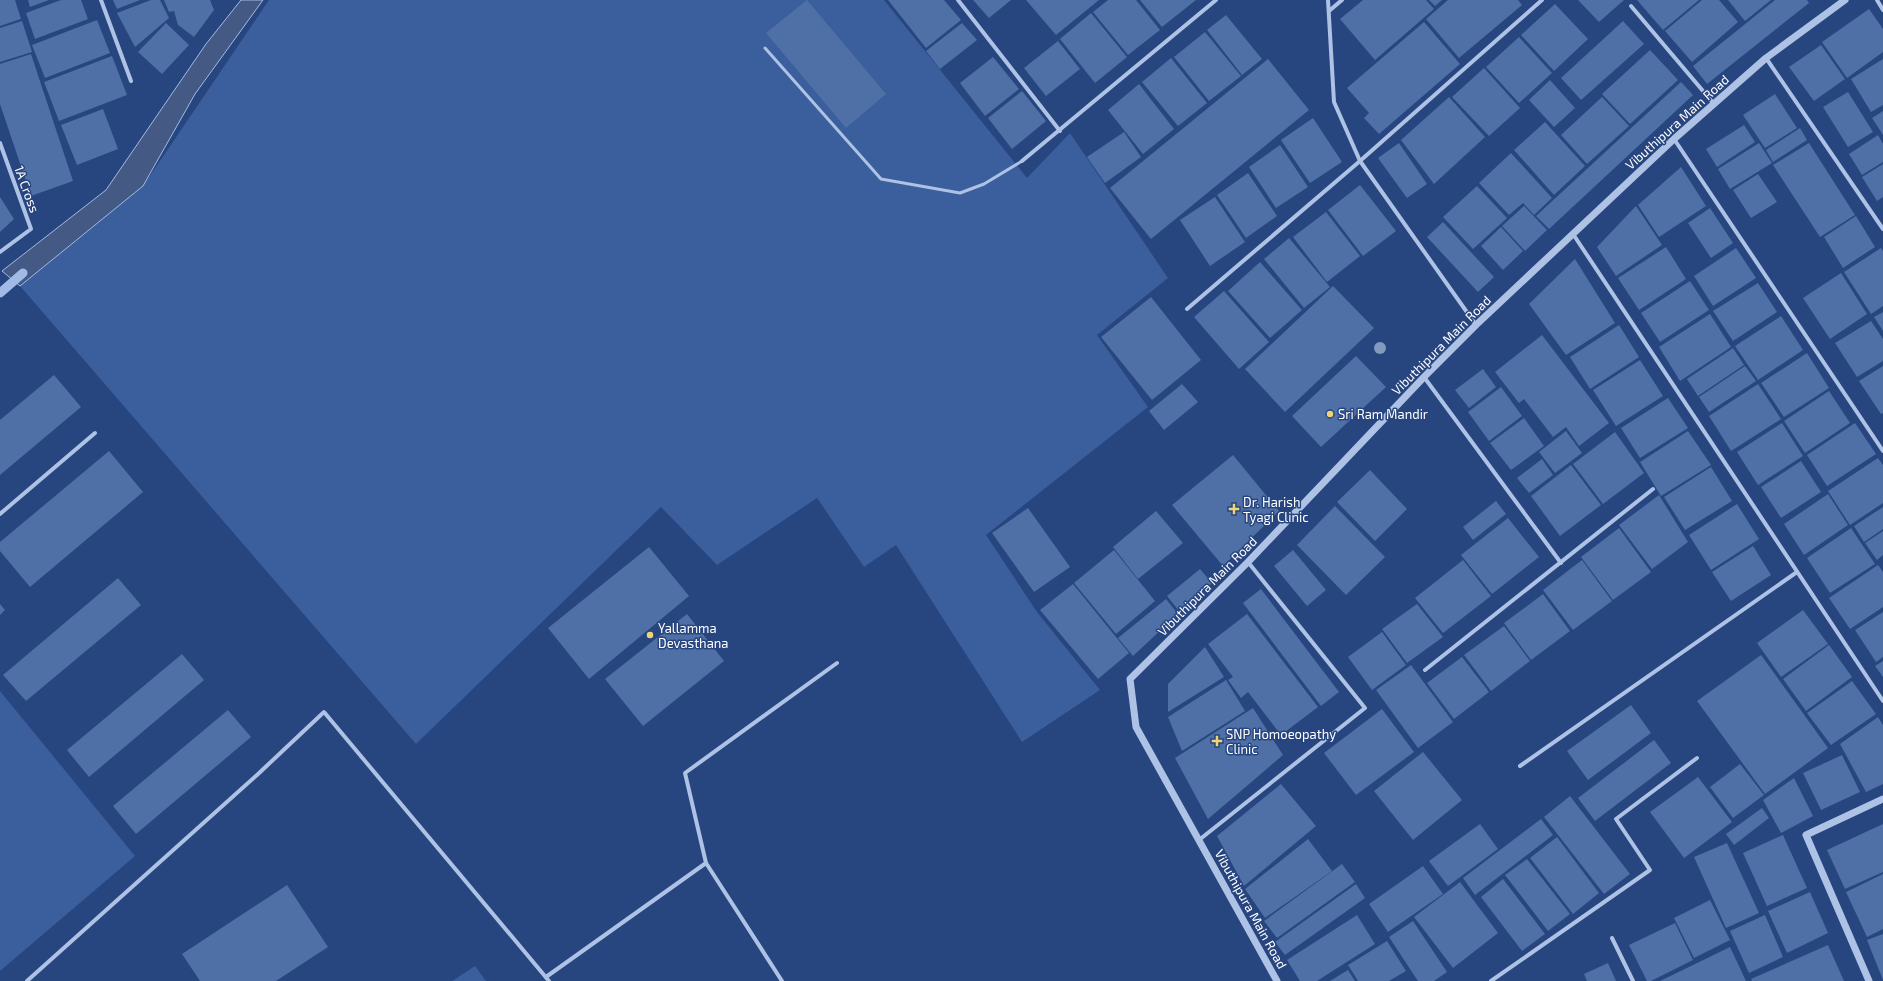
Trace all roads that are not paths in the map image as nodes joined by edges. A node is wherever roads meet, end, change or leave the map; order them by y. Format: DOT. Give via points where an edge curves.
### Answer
graph roads {
  1 [pos="101,0"];
  2 [pos="958,0"];
  3 [pos="1216,0"];
  4 [pos="1328,0"];
  5 [pos="1342,0"];
  6 [pos="1542,0"];
  7 [pos="1845,0"];
  8 [pos="1877,0"];
  9 [pos="1631,6"];
  10 [pos="1329,10"];
  11 [pos="1883,10"];
  12 [pos="765,48"];
  13 [pos="1766,58"];
  14 [pos="131,81"];
  15 [pos="1714,104"];
  16 [pos="1060,130"];
  17 [pos="1674,139"];
  18 [pos="0,143"];
  19 [pos="1022,161"];
  20 [pos="1360,161"];
  21 [pos="1883,229"];
  22 [pos="1573,234"];
  23 [pos="0,252"];
  24 [pos="1187,309"];
  25 [pos="1476,325"];
  26 [pos="1424,377"];
  27 [pos="95,433"];
  28 [pos="1883,451"];
  29 [pos="1654,489"];
  30 [pos="0,514"];
  31 [pos="1248,562"];
  32 [pos="1561,563"];
  33 [pos="1797,572"];
  34 [pos="837,663"];
  35 [pos="1425,670"];
  36 [pos="1883,701"];
  37 [pos="1698,758"];
  38 [pos="1520,766"];
  39 [pos="1883,799"];
  40 [pos="1199,840"];
  41 [pos="706,863"];
  42 [pos="1612,938"];
  43 [pos="546,977"];
  44 [pos="27,981"];
  45 [pos="549,981"];
  46 [pos="782,981"];
  47 [pos="1277,981"];
  48 [pos="1491,981"];
  49 [pos="1633,981"];
  50 [pos="1869,981"];
  1 -- 14 [label="street"];
  2 -- 16 [label="street"];
  3 -- 16 [label="street"];
  4 -- 10 [label="street"];
  5 -- 10 [label="street"];
  6 -- 20 [label="street"];
  7 -- 13 [label="street, Vibuthipura Main Road"];
  8 -- 11 [label="street"];
  9 -- 15 [label="street"];
  10 -- 20 [label="street" via="1334,102"];
  12 -- 19 [label="lane" via="881,179 960,193 984,184"];
  13 -- 15 [label="street, Vibuthipura Main Road"];
  13 -- 21 [label="street"];
  15 -- 17 [label="street, Vibuthipura Main Road"];
  16 -- 19 [label="street"];
  17 -- 22 [label="street, Vibuthipura Main Road"];
  17 -- 28 [label="street"];
  18 -- 23 [label="street, 1A Cross" via="31,229"];
  20 -- 24 [label="street"];
  20 -- 25 [label="street"];
  22 -- 25 [label="street, Vibuthipura Main Road"];
  22 -- 33 [label="street"];
  25 -- 26 [label="street, Vibuthipura Main Road"];
  26 -- 31 [label="street, Vibuthipura Main Road"];
  26 -- 32 [label="street"];
  27 -- 30 [label="street"];
  29 -- 32 [label="street"];
  31 -- 40 [label="street, Vibuthipura Main Road" via="1130,679 1136,727"];
  31 -- 40 [label="street" via="1365,708"];
  32 -- 35 [label="street"];
  33 -- 36 [label="street"];
  33 -- 38 [label="street"];
  34 -- 41 [label="street" via="685,773"];
  37 -- 48 [label="street" via="1616,819 1650,870"];
  39 -- 50 [label="street" via="1806,835"];
  40 -- 47 [label="street, Vibuthipura Main Road"];
  41 -- 43 [label="street"];
  41 -- 46 [label="street"];
  42 -- 49 [label="street"];
  43 -- 44 [label="street" via="324,712"];
  43 -- 45 [label="street"];
}
